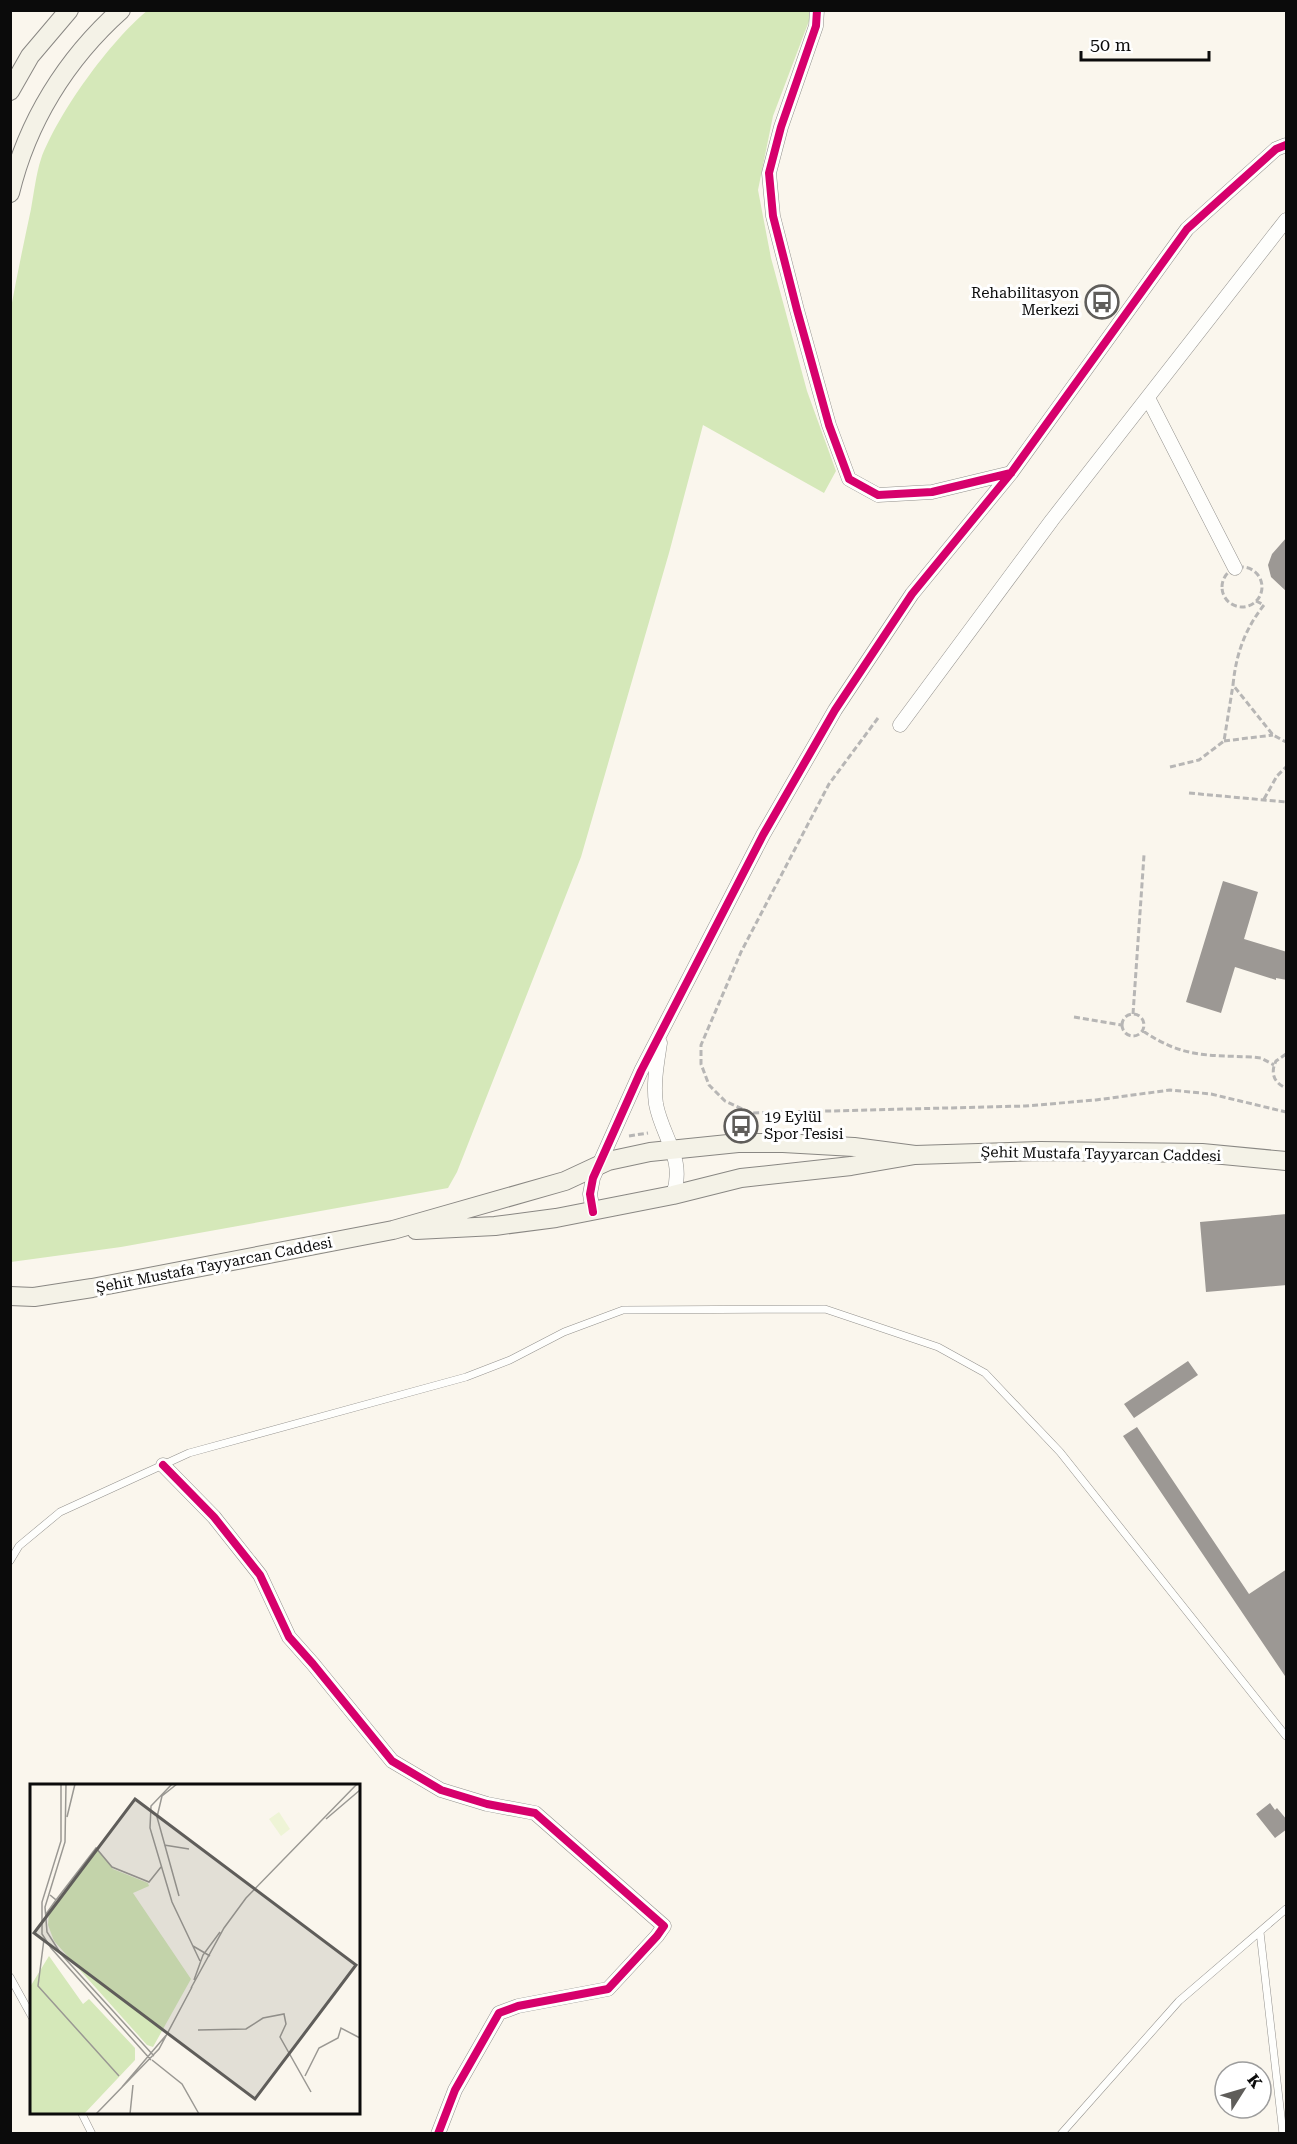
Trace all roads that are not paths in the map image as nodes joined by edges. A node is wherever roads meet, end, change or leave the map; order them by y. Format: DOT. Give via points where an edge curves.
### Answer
graph roads {
  1 [pos="69,10"];
  2 [pos="121,10"];
  3 [pos="817,10"];
  4 [pos="12,87"];
  5 [pos="1287,145"];
  6 [pos="10,193"];
  7 [pos="1287,220"];
  8 [pos="1148,398"];
  9 [pos="1011,474"];
  10 [pos="1235,568"];
  11 [pos="900,725"];
  12 [pos="660,1035"];
  13 [pos="673,1149"];
  14 [pos="915,1155"];
  15 [pos="1287,1161"];
  16 [pos="598,1165"];
  17 [pos="673,1195"];
  18 [pos="593,1212"];
  19 [pos="393,1230"];
  20 [pos="10,1296"];
  21 [pos="34,1297"];
  22 [pos="10,1307"];
  23 [pos="163,1465"];
  24 [pos="10,1561"];
  25 [pos="1287,1736"];
  26 [pos="1287,1909"];
  27 [pos="1260,1932"];
  28 [pos="10,1977"];
  29 [pos="30,2013"];
  30 [pos="82,2114"];
  31 [pos="92,2133"];
  32 [pos="438,2133"];
  33 [pos="1061,2133"];
  34 [pos="1283,2133"];
  1 -- 4 [label="main road" via="30,56"];
  2 -- 6 [label="main road" via="86,45 48,97 26,140"];
  3 -- 9 [label="street" via="816,26 769,173 773,216 797,310 829,425 849,479 878,495 932,492"];
  5 -- 9 [label="street" via="1276,149 1187,229"];
  7 -- 8 [label="street"];
  8 -- 10 [label="street"];
  8 -- 11 [label="street"];
  9 -- 12 [label="street" via="912,594 835,710 763,835"];
  12 -- 13 [label="street" via="656,1102"];
  12 -- 16 [label="street"];
  13 -- 14 [label="main road, Şehit Mustafa Tayyarcan Caddesi" via="783,1143"];
  13 -- 16 [label="main road, Şehit Mustafa Tayyarcan Caddesi"];
  13 -- 17 [label="street" via="677,1175"];
  14 -- 15 [label="main road, Şehit Mustafa Tayyarcan Caddesi" via="1040,1151 1179,1153"];
  14 -- 17 [label="main road, Şehit Mustafa Tayyarcan Caddesi" via="741,1178"];
  16 -- 18 [label="street" via="590,1194"];
  16 -- 19 [label="main road, Şehit Mustafa Tayyarcan Caddesi" via="565,1181"];
  17 -- 18 [label="main road, Şehit Mustafa Tayyarcan Caddesi"];
  18 -- 19 [label="main road, Şehit Mustafa Tayyarcan Caddesi" via="495,1226"];
  19 -- 21 [label="main road, Şehit Mustafa Tayyarcan Caddesi"];
  20 -- 21 [label="main road, Şehit Mustafa Tayyarcan Caddesi"];
  21 -- 22 [label="main road, Şehit Mustafa Tayyarcan Caddesi"];
  23 -- 24 [label="lane" via="60,1512 19,1546"];
  23 -- 25 [label="lane" via="189,1453 466,1377 623,1310 825,1309 938,1347 985,1373 1060,1452"];
  23 -- 32 [label="street" via="214,1516 260,1575 289,1637 392,1761 441,1790 535,1813 664,1926 608,1989 499,2013 456,2090"];
  26 -- 27 [label="lane"];
  27 -- 33 [label="lane" via="1179,2001"];
  27 -- 34 [label="lane"];
  28 -- 29 [label="lane"];
  30 -- 31 [label="lane"];
}
